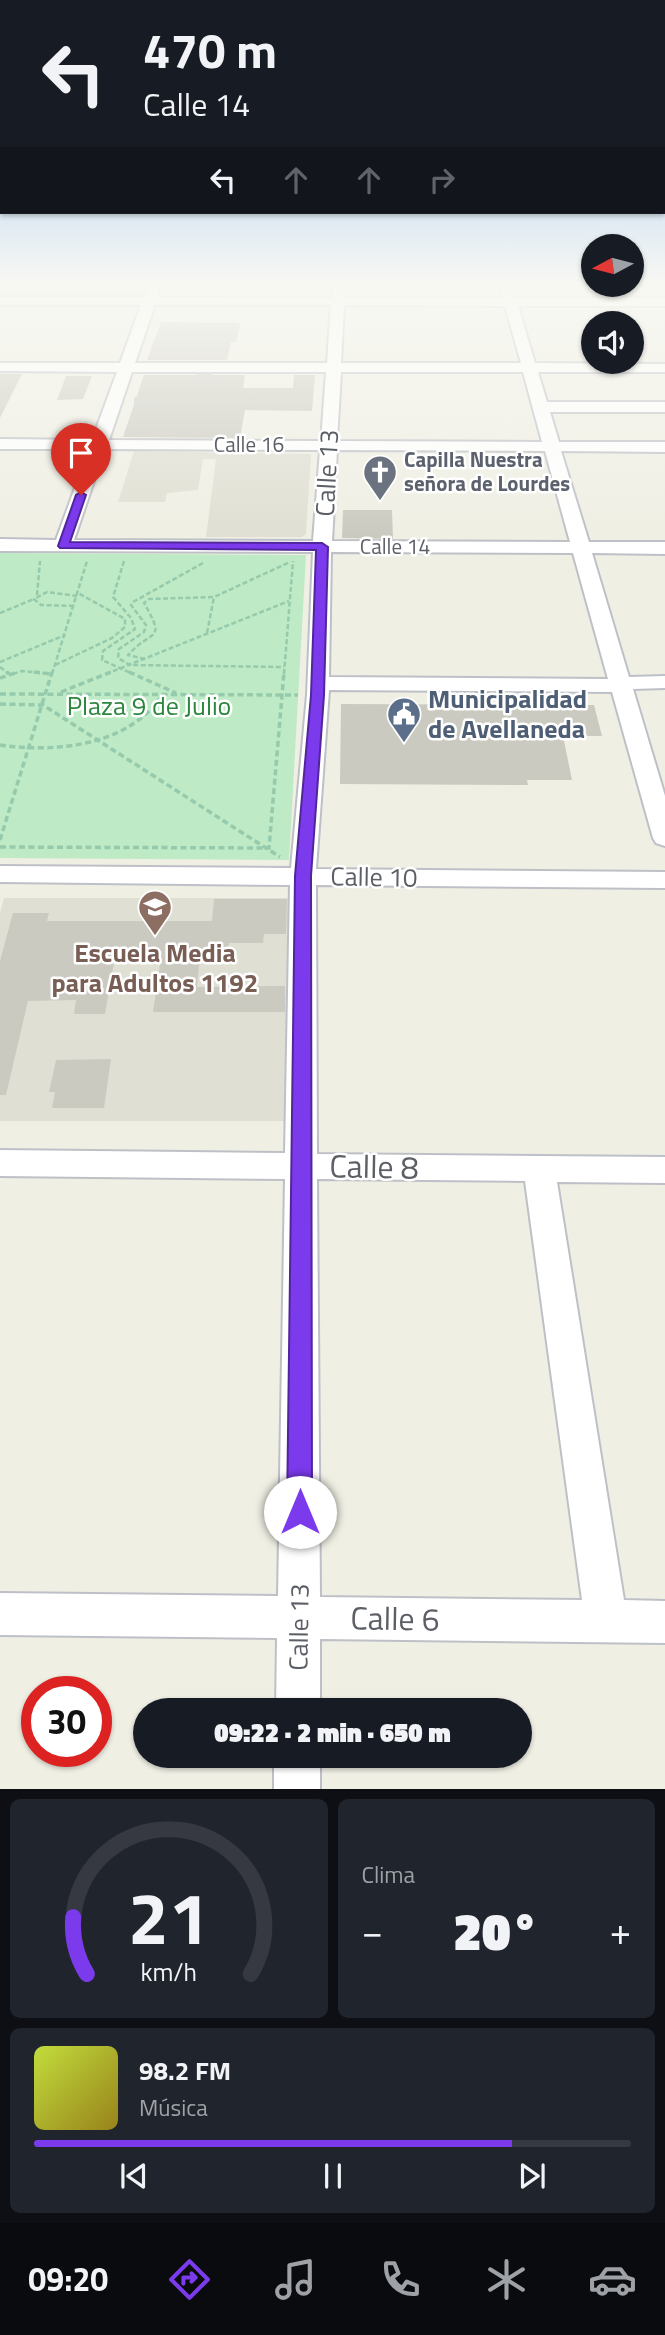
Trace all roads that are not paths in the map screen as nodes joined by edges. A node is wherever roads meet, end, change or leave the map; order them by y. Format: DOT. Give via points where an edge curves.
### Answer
graph roads {
  1 [pos="125,369"];
  2 [pos="150,369"];
  3 [pos="306,369"];
  4 [pos="334,369"];
  5 [pos="531,369"];
  6 [pos="113,405"];
  7 [pos="134,405"];
  8 [pos="540,407"];
  9 [pos="665,407"];
  10 [pos="0,444"];
  11 [pos="99,445"];
  12 [pos="328,446"];
  13 [pos="551,446"];
  14 [pos="665,447"];
  15 [pos="0,545"];
  16 [pos="322,547"];
  17 [pos="580,548"];
  18 [pos="665,548"];
  19 [pos="69,553"];
  20 [pos="665,682"];
  21 [pos="621,686"];
  22 [pos="318,689"];
  23 [pos="665,693"];
  24 [pos="665,838"];
  25 [pos="0,874"];
  26 [pos="303,876"];
  27 [pos="665,880"];
  28 [pos="0,1163"];
  29 [pos="301,1166"];
  30 [pos="539,1169"];
  31 [pos="665,1170"];
  32 [pos="0,1614"];
  33 [pos="299,1618"];
  34 [pos="606,1621"];
  35 [pos="665,1622"];
  36 [pos="298,1698"];
  37 [pos="297,1768"];
  38 [pos="297,1789"];
  1 -- 6 [label="street"];
  2 -- 3 [label="street" via="204,375"];
  4 -- 12 [label="street, Calle 13"];
  5 -- 8 [label="street"];
  6 -- 7 [label="street"];
  6 -- 11 [label="street"];
  8 -- 9 [label="street"];
  8 -- 13 [label="street"];
  10 -- 11 [label="street, Calle 16"];
  11 -- 12 [label="street, Calle 16"];
  11 -- 19 [label="street"];
  12 -- 13 [label="street, Calle 16"];
  12 -- 16 [label="street, Calle 13"];
  13 -- 14 [label="street, Calle 16"];
  13 -- 17 [label="street"];
  15 -- 19 [label="street, Calle 14"];
  16 -- 17 [label="street, Calle 14"];
  16 -- 19 [label="street, Calle 14" via="93,556"];
  16 -- 22 [label="street, Calle 13"];
  17 -- 18 [label="street, Calle 14"];
  17 -- 21 [label="street"];
  20 -- 21 [label="street"];
  21 -- 22 [label="street"];
  21 -- 23 [label="street" via="638,693"];
  21 -- 24 [label="street"];
  22 -- 26 [label="street, Calle 13"];
  25 -- 26 [label="street, Calle 10"];
  26 -- 27 [label="street, Calle 10"];
  26 -- 29 [label="street, Calle 13"];
  28 -- 29 [label="street, Calle 8"];
  29 -- 30 [label="street, Calle 8"];
  29 -- 33 [label="street, Calle 13"];
  30 -- 31 [label="street, Calle 8"];
  30 -- 34 [label="street"];
  32 -- 33 [label="street, Calle 6"];
  33 -- 34 [label="street, Calle 6"];
  33 -- 36 [label="street, Calle 13"];
  34 -- 35 [label="street, Calle 6"];
  37 -- 38 [label="street"];
}
